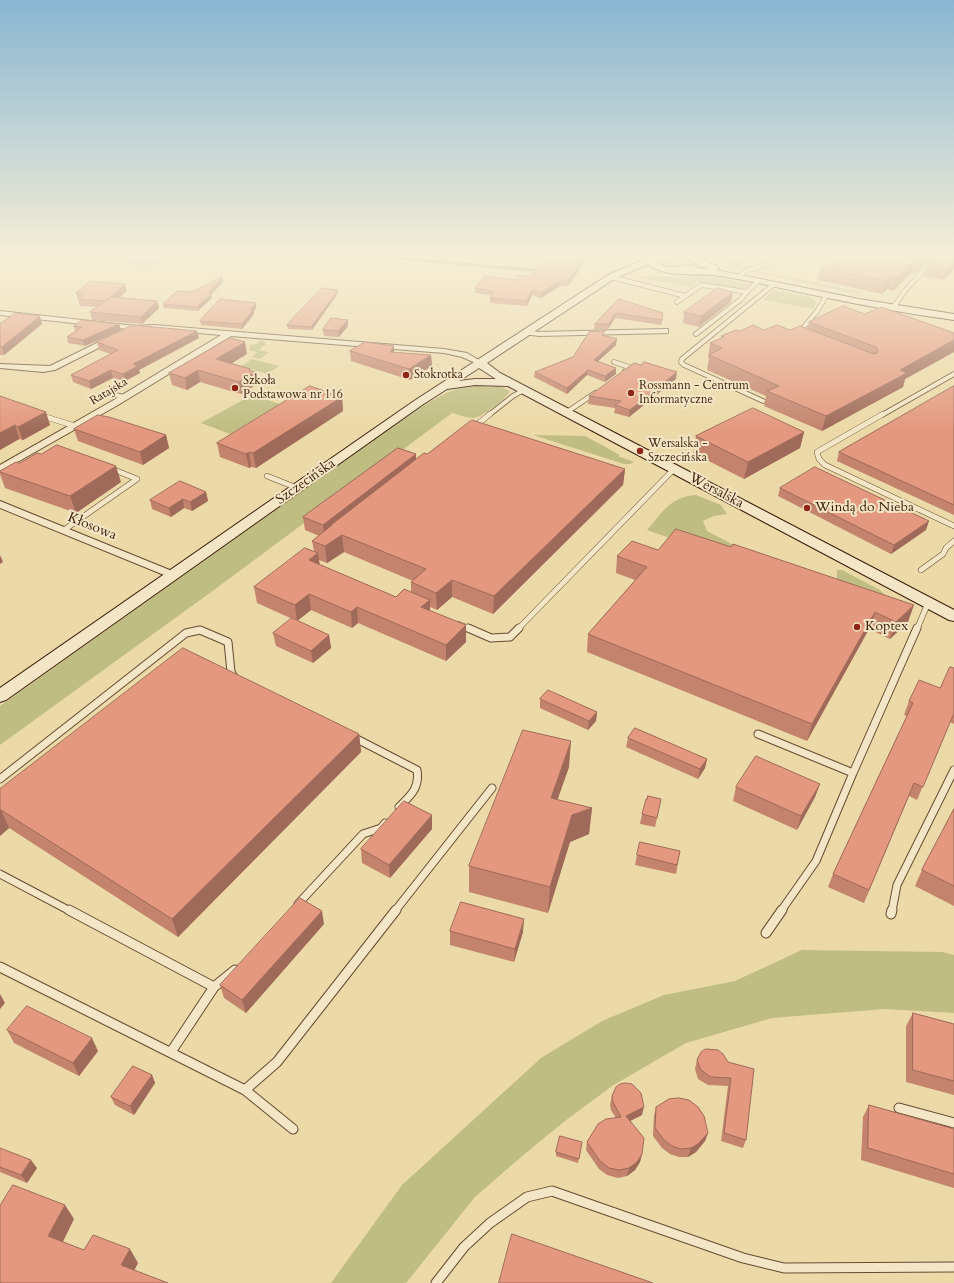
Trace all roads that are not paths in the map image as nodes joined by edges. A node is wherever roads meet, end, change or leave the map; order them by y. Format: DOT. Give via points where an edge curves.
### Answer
graph roads {
  1 [pos="0,313"];
  2 [pos="555,313"];
  3 [pos="723,313"];
  4 [pos="740,313"];
  5 [pos="815,313"];
  6 [pos="926,313"];
  7 [pos="954,317"];
  8 [pos="136,328"];
  9 [pos="665,331"];
  10 [pos="526,332"];
  11 [pos="230,333"];
  12 [pos="696,334"];
  13 [pos="799,337"];
  14 [pos="614,362"];
  15 [pos="480,363"];
  16 [pos="0,366"];
  17 [pos="623,373"];
  18 [pos="954,374"];
  19 [pos="444,387"];
  20 [pos="523,389"];
  21 [pos="598,391"];
  22 [pos="107,393"];
  23 [pos="124,397"];
  24 [pos="763,401"];
  25 [pos="567,412"];
  26 [pos="46,417"];
  27 [pos="75,426"];
  28 [pos="470,429"];
  29 [pos="108,468"];
  30 [pos="0,469"];
  31 [pos="674,469"];
  32 [pos="267,476"];
  33 [pos="297,488"];
  34 [pos="0,504"];
  35 [pos="954,526"];
  36 [pos="64,530"];
  37 [pos="954,541"];
  38 [pos="922,570"];
  39 [pos="173,575"];
  40 [pos="928,603"];
  41 [pos="954,616"];
  42 [pos="455,623"];
  43 [pos="239,680"];
  44 [pos="0,696"];
  45 [pos="344,733"];
  46 [pos="758,734"];
  47 [pos="954,770"];
  48 [pos="853,773"];
  49 [pos="0,779"];
  50 [pos="492,788"];
  51 [pos="0,874"];
  52 [pos="291,912"];
  53 [pos="891,914"];
  54 [pos="766,933"];
  55 [pos="244,964"];
  56 [pos="0,967"];
  57 [pos="214,987"];
  58 [pos="171,1052"];
  59 [pos="245,1090"];
  60 [pos="899,1108"];
  61 [pos="954,1123"];
  62 [pos="293,1129"];
  63 [pos="954,1267"];
  64 [pos="436,1283"];
  1 -- 8 [label="street"];
  2 -- 10 [label="main road, Szczecińska"];
  3 -- 12 [label="lane"];
  4 -- 24 [label="lane" via="681,362"];
  5 -- 13 [label="lane" via="799,331"];
  6 -- 7 [label="main road"];
  8 -- 11 [label="street"];
  8 -- 16 [label="street" via="52,368"];
  9 -- 10 [label="street" via="539,334"];
  10 -- 15 [label="main road, Szczecińska"];
  11 -- 15 [label="street" via="414,352 455,352"];
  11 -- 23 [label="street, Ratajska"];
  14 -- 17 [label="lane" via="629,367"];
  15 -- 19 [label="main road, Szczecińska"];
  15 -- 20 [label="main road, Wersalska" via="492,373"];
  18 -- 35 [label="lane" via="818,452 819,459 825,465"];
  19 -- 20 [label="main road" via="475,382"];
  19 -- 33 [label="main road, Szczecińska"];
  20 -- 25 [label="main road, Wersalska"];
  20 -- 28 [label="lane"];
  21 -- 25 [label="lane"];
  22 -- 23 [label="lane"];
  23 -- 27 [label="street, Ratajska"];
  25 -- 31 [label="main road, Wersalska"];
  26 -- 27 [label="lane"];
  27 -- 30 [label="street, Ratajska" via="19,462"];
  29 -- 36 [label="lane" via="138,479"];
  31 -- 40 [label="main road, Wersalska"];
  31 -- 42 [label="lane" via="510,637 491,638"];
  32 -- 33 [label="lane"];
  33 -- 39 [label="main road, Szczecińska"];
  34 -- 36 [label="street, Kłosowa"];
  36 -- 39 [label="street, Kłosowa"];
  37 -- 38 [label="lane" via="943,554"];
  39 -- 44 [label="main road, Szczecińska"];
  40 -- 41 [label="main road, Wersalska"];
  40 -- 48 [label="lane"];
  43 -- 49 [label="lane" via="232,676 230,670 231,651 228,642 200,630 186,633"];
  45 -- 52 [label="lane" via="417,770 420,781 417,788 381,828 363,834"];
  46 -- 48 [label="lane"];
  47 -- 53 [label="lane" via="897,885"];
  48 -- 54 [label="lane" via="816,861"];
  50 -- 59 [label="lane" via="277,1062"];
  51 -- 57 [label="lane"];
  55 -- 57 [label="lane"];
  56 -- 58 [label="lane"];
  57 -- 58 [label="lane"];
  58 -- 59 [label="lane"];
  59 -- 62 [label="lane"];
  60 -- 61 [label="lane"];
  63 -- 64 [label="lane" via="784,1268 743,1258 552,1191 527,1197 490,1223 464,1247"];
}
